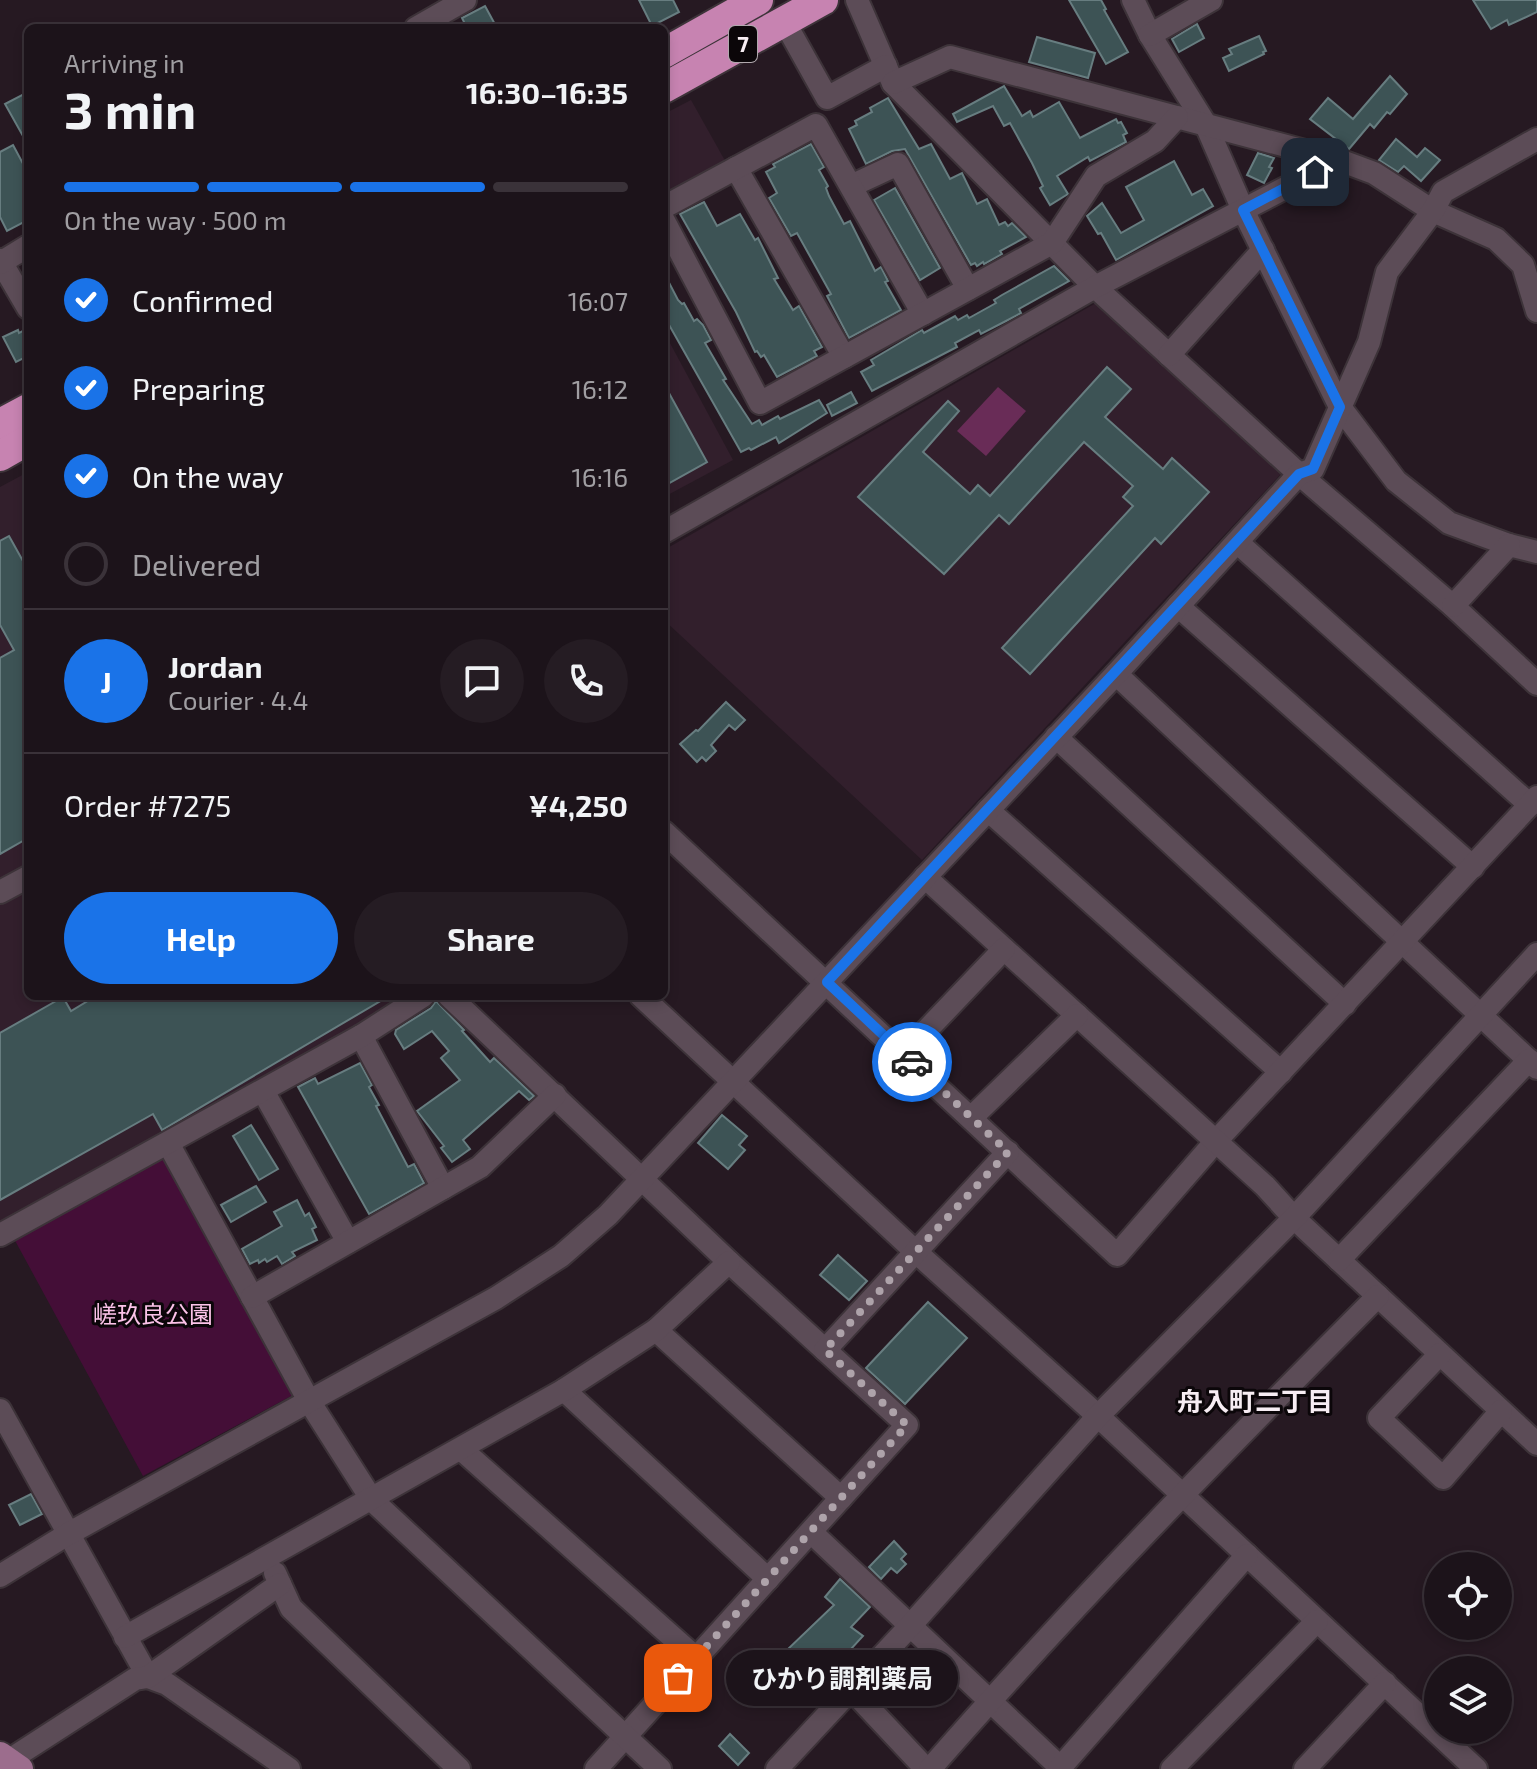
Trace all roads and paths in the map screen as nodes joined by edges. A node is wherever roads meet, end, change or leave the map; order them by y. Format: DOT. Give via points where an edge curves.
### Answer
graph roads {
  1 [pos="465,0"];
  2 [pos="758,0"];
  3 [pos="823,0"];
  4 [pos="857,0"];
  5 [pos="1133,0"];
  6 [pos="1211,0"];
  7 [pos="784,21"];
  8 [pos="423,24"];
  9 [pos="1150,35"];
  10 [pos="668,51"];
  11 [pos="889,75"];
  12 [pos="668,86"];
  13 [pos="1177,117"];
  14 [pos="1206,125"];
  15 [pos="1537,139"];
  16 [pos="1339,160"];
  17 [pos="736,168"];
  18 [pos="851,186"];
  19 [pos="668,205"];
  20 [pos="1243,210"];
  21 [pos="1433,211"];
  22 [pos="668,229"];
  23 [pos="1052,243"];
  24 [pos="24,248"];
  25 [pos="1263,250"];
  26 [pos="0,262"];
  27 [pos="1095,287"];
  28 [pos="968,289"];
  29 [pos="24,301"];
  30 [pos="1537,311"];
  31 [pos="923,314"];
  32 [pos="1169,355"];
  33 [pos="844,357"];
  34 [pos="1340,407"];
  35 [pos="24,411"];
  36 [pos="0,424"];
  37 [pos="24,442"];
  38 [pos="0,456"];
  39 [pos="1299,474"];
  40 [pos="668,530"];
  41 [pos="1237,542"];
  42 [pos="1509,545"];
  43 [pos="1537,552"];
  44 [pos="1178,606"];
  45 [pos="1453,606"];
  46 [pos="1116,674"];
  47 [pos="1537,684"];
  48 [pos="1056,737"];
  49 [pos="1534,801"];
  50 [pos="988,810"];
  51 [pos="668,836"];
  52 [pos="1473,867"];
  53 [pos="925,877"];
  54 [pos="24,879"];
  55 [pos="0,892"];
  56 [pos="1403,942"];
  57 [pos="1004,949"];
  58 [pos="1537,954"];
  59 [pos="827,982"];
  60 [pos="417,1000"];
  61 [pos="453,1000"];
  62 [pos="645,1000"];
  63 [pos="1345,1004"];
  64 [pos="1077,1015"];
  65 [pos="1480,1015"];
  66 [pos="361,1036"];
  67 [pos="904,1054"];
  68 [pos="1533,1064"];
  69 [pos="1281,1072"];
  70 [pos="733,1083"];
  71 [pos="263,1091"];
  72 [pos="555,1095"];
  73 [pos="971,1118"];
  74 [pos="1216,1141"];
  75 [pos="168,1143"];
  76 [pos="1008,1152"];
  77 [pos="643,1178"];
  78 [pos="443,1188"];
  79 [pos="1294,1218"];
  80 [pos="0,1235"];
  81 [pos="348,1242"];
  82 [pos="916,1252"];
  83 [pos="1339,1260"];
  84 [pos="729,1262"];
  85 [pos="1378,1296"];
  86 [pos="252,1297"];
  87 [pos="656,1330"];
  88 [pos="825,1350"];
  89 [pos="1440,1354"];
  90 [pos="564,1390"];
  91 [pos="309,1401"];
  92 [pos="0,1410"];
  93 [pos="1501,1411"];
  94 [pos="1098,1416"];
  95 [pos="1537,1444"];
  96 [pos="461,1449"];
  97 [pos="1182,1494"];
  98 [pos="841,1498"];
  99 [pos="372,1500"];
  100 [pos="811,1532"];
  101 [pos="68,1534"];
  102 [pos="1247,1555"];
  103 [pos="268,1557"];
  104 [pos="0,1576"];
  105 [pos="768,1579"];
  106 [pos="280,1584"];
  107 [pos="1317,1621"];
  108 [pos="910,1626"];
  109 [pos="125,1637"];
  110 [pos="696,1658"];
  111 [pos="148,1677"];
  112 [pos="1385,1683"];
  113 [pos="851,1689"];
  114 [pos="989,1701"];
  115 [pos="625,1737"];
  116 [pos="9,1762"];
  117 [pos="289,1769"];
  118 [pos="459,1769"];
  119 [pos="596,1769"];
  120 [pos="660,1769"];
  121 [pos="777,1769"];
  122 [pos="928,1769"];
  123 [pos="1060,1769"];
  124 [pos="1172,1769"];
  125 [pos="1305,1769"];
  126 [pos="1476,1769"];
  1 -- 8 [label="street"];
  2 -- 10 [label="highway, 7"];
  3 -- 7 [label="highway, 7"];
  4 -- 11 [label="street"];
  5 -- 9 [label="street"];
  6 -- 9 [label="street"];
  7 -- 11 [label="street" via="827,98"];
  7 -- 12 [label="highway, 7"];
  9 -- 14 [label="street"];
  11 -- 13 [label="street" via="950,57"];
  11 -- 23 [label="street"];
  13 -- 14 [label="street"];
  13 -- 23 [label="street" via="1155,141 1096,176"];
  14 -- 16 [label="street"];
  14 -- 20 [label="street"];
  15 -- 21 [label="street" via="1443,192"];
  16 -- 20 [label="street"];
  16 -- 21 [label="street" via="1374,173"];
  17 -- 18 [label="street" via="816,125"];
  17 -- 19 [label="street"];
  17 -- 33 [label="street"];
  18 -- 28 [label="street" via="898,164"];
  18 -- 31 [label="street"];
  20 -- 25 [label="street"];
  20 -- 27 [label="street"];
  21 -- 30 [label="street" via="1496,239 1514,256 1523,265"];
  21 -- 34 [label="street" via="1387,272 1369,342"];
  22 -- 33 [label="street" via="760,403"];
  23 -- 27 [label="street"];
  23 -- 28 [label="street"];
  24 -- 26 [label="street"];
  25 -- 32 [label="street"];
  25 -- 34 [label="street"];
  26 -- 29 [label="street"];
  27 -- 32 [label="street"];
  27 -- 40 [label="street"];
  28 -- 31 [label="street"];
  31 -- 33 [label="street"];
  32 -- 39 [label="street"];
  34 -- 39 [label="street" via="1313,469"];
  34 -- 42 [label="street" via="1396,481 1449,523"];
  35 -- 36 [label="highway"];
  37 -- 38 [label="highway"];
  39 -- 41 [label="street"];
  39 -- 45 [label="street"];
  41 -- 44 [label="street"];
  41 -- 49 [label="street"];
  42 -- 43 [label="street"];
  42 -- 45 [label="street"];
  44 -- 46 [label="street"];
  44 -- 52 [label="street"];
  45 -- 47 [label="street"];
  46 -- 48 [label="street"];
  46 -- 56 [label="street"];
  48 -- 50 [label="street"];
  48 -- 63 [label="street"];
  49 -- 52 [label="street"];
  50 -- 53 [label="street"];
  50 -- 69 [label="street"];
  51 -- 59 [label="street"];
  52 -- 56 [label="street"];
  53 -- 57 [label="street"];
  53 -- 59 [label="street"];
  54 -- 55 [label="street"];
  56 -- 63 [label="street"];
  56 -- 65 [label="street"];
  57 -- 64 [label="street"];
  57 -- 67 [label="street"];
  58 -- 65 [label="street"];
  59 -- 67 [label="street"];
  59 -- 70 [label="street"];
  60 -- 66 [label="street"];
  61 -- 72 [label="street"];
  62 -- 70 [label="street"];
  63 -- 69 [label="street"];
  64 -- 73 [label="street"];
  64 -- 74 [label="street"];
  65 -- 68 [label="street"];
  65 -- 79 [label="street"];
  66 -- 71 [label="street"];
  66 -- 78 [label="street"];
  67 -- 73 [label="street"];
  68 -- 83 [label="street"];
  69 -- 74 [label="street"];
  70 -- 77 [label="street"];
  70 -- 82 [label="street"];
  71 -- 75 [label="street"];
  71 -- 81 [label="street"];
  72 -- 77 [label="street"];
  72 -- 78 [label="street" via="480,1167"];
  73 -- 76 [label="street"];
  74 -- 76 [label="street" via="1117,1255"];
  74 -- 79 [label="street"];
  75 -- 80 [label="street"];
  75 -- 86 [label="street"];
  76 -- 82 [label="street"];
  77 -- 84 [label="street"];
  77 -- 91 [label="street" via="561,1256"];
  78 -- 81 [label="street"];
  79 -- 83 [label="street"];
  79 -- 94 [label="street"];
  81 -- 86 [label="street"];
  82 -- 88 [label="street"];
  82 -- 94 [label="street"];
  83 -- 85 [label="street"];
  84 -- 87 [label="street"];
  84 -- 88 [label="street"];
  85 -- 89 [label="street"];
  85 -- 97 [label="street"];
  86 -- 91 [label="street"];
  87 -- 90 [label="street"];
  87 -- 98 [label="street"];
  88 -- 98 [label="street" via="907,1425"];
  89 -- 93 [label="street"];
  89 -- 93 [label="street" via="1379,1418 1443,1478"];
  90 -- 96 [label="street"];
  90 -- 105 [label="street"];
  91 -- 99 [label="street"];
  91 -- 101 [label="street"];
  92 -- 101 [label="street"];
  93 -- 95 [label="street"];
  94 -- 97 [label="street"];
  94 -- 108 [label="street"];
  96 -- 99 [label="street"];
  96 -- 110 [label="street"];
  97 -- 102 [label="street"];
  97 -- 114 [label="street"];
  98 -- 100 [label="street"];
  99 -- 103 [label="street"];
  99 -- 115 [label="street"];
  100 -- 105 [label="street"];
  100 -- 108 [label="street"];
  101 -- 104 [label="street"];
  101 -- 109 [label="street"];
  102 -- 107 [label="street"];
  102 -- 123 [label="street"];
  103 -- 106 [label="street"];
  103 -- 109 [label="street"];
  105 -- 110 [label="street"];
  106 -- 111 [label="street"];
  106 -- 118 [label="street" via="291,1608"];
  107 -- 112 [label="street"];
  107 -- 124 [label="street"];
  108 -- 113 [label="street"];
  108 -- 114 [label="street"];
  109 -- 111 [label="street"];
  110 -- 115 [label="street"];
  111 -- 116 [label="street" via="135,1679"];
  111 -- 117 [label="street" via="167,1684"];
  112 -- 125 [label="street"];
  112 -- 126 [label="street"];
  113 -- 121 [label="street"];
  113 -- 122 [label="street"];
  114 -- 122 [label="street"];
  114 -- 123 [label="street"];
  115 -- 119 [label="street"];
  115 -- 120 [label="street"];
}
